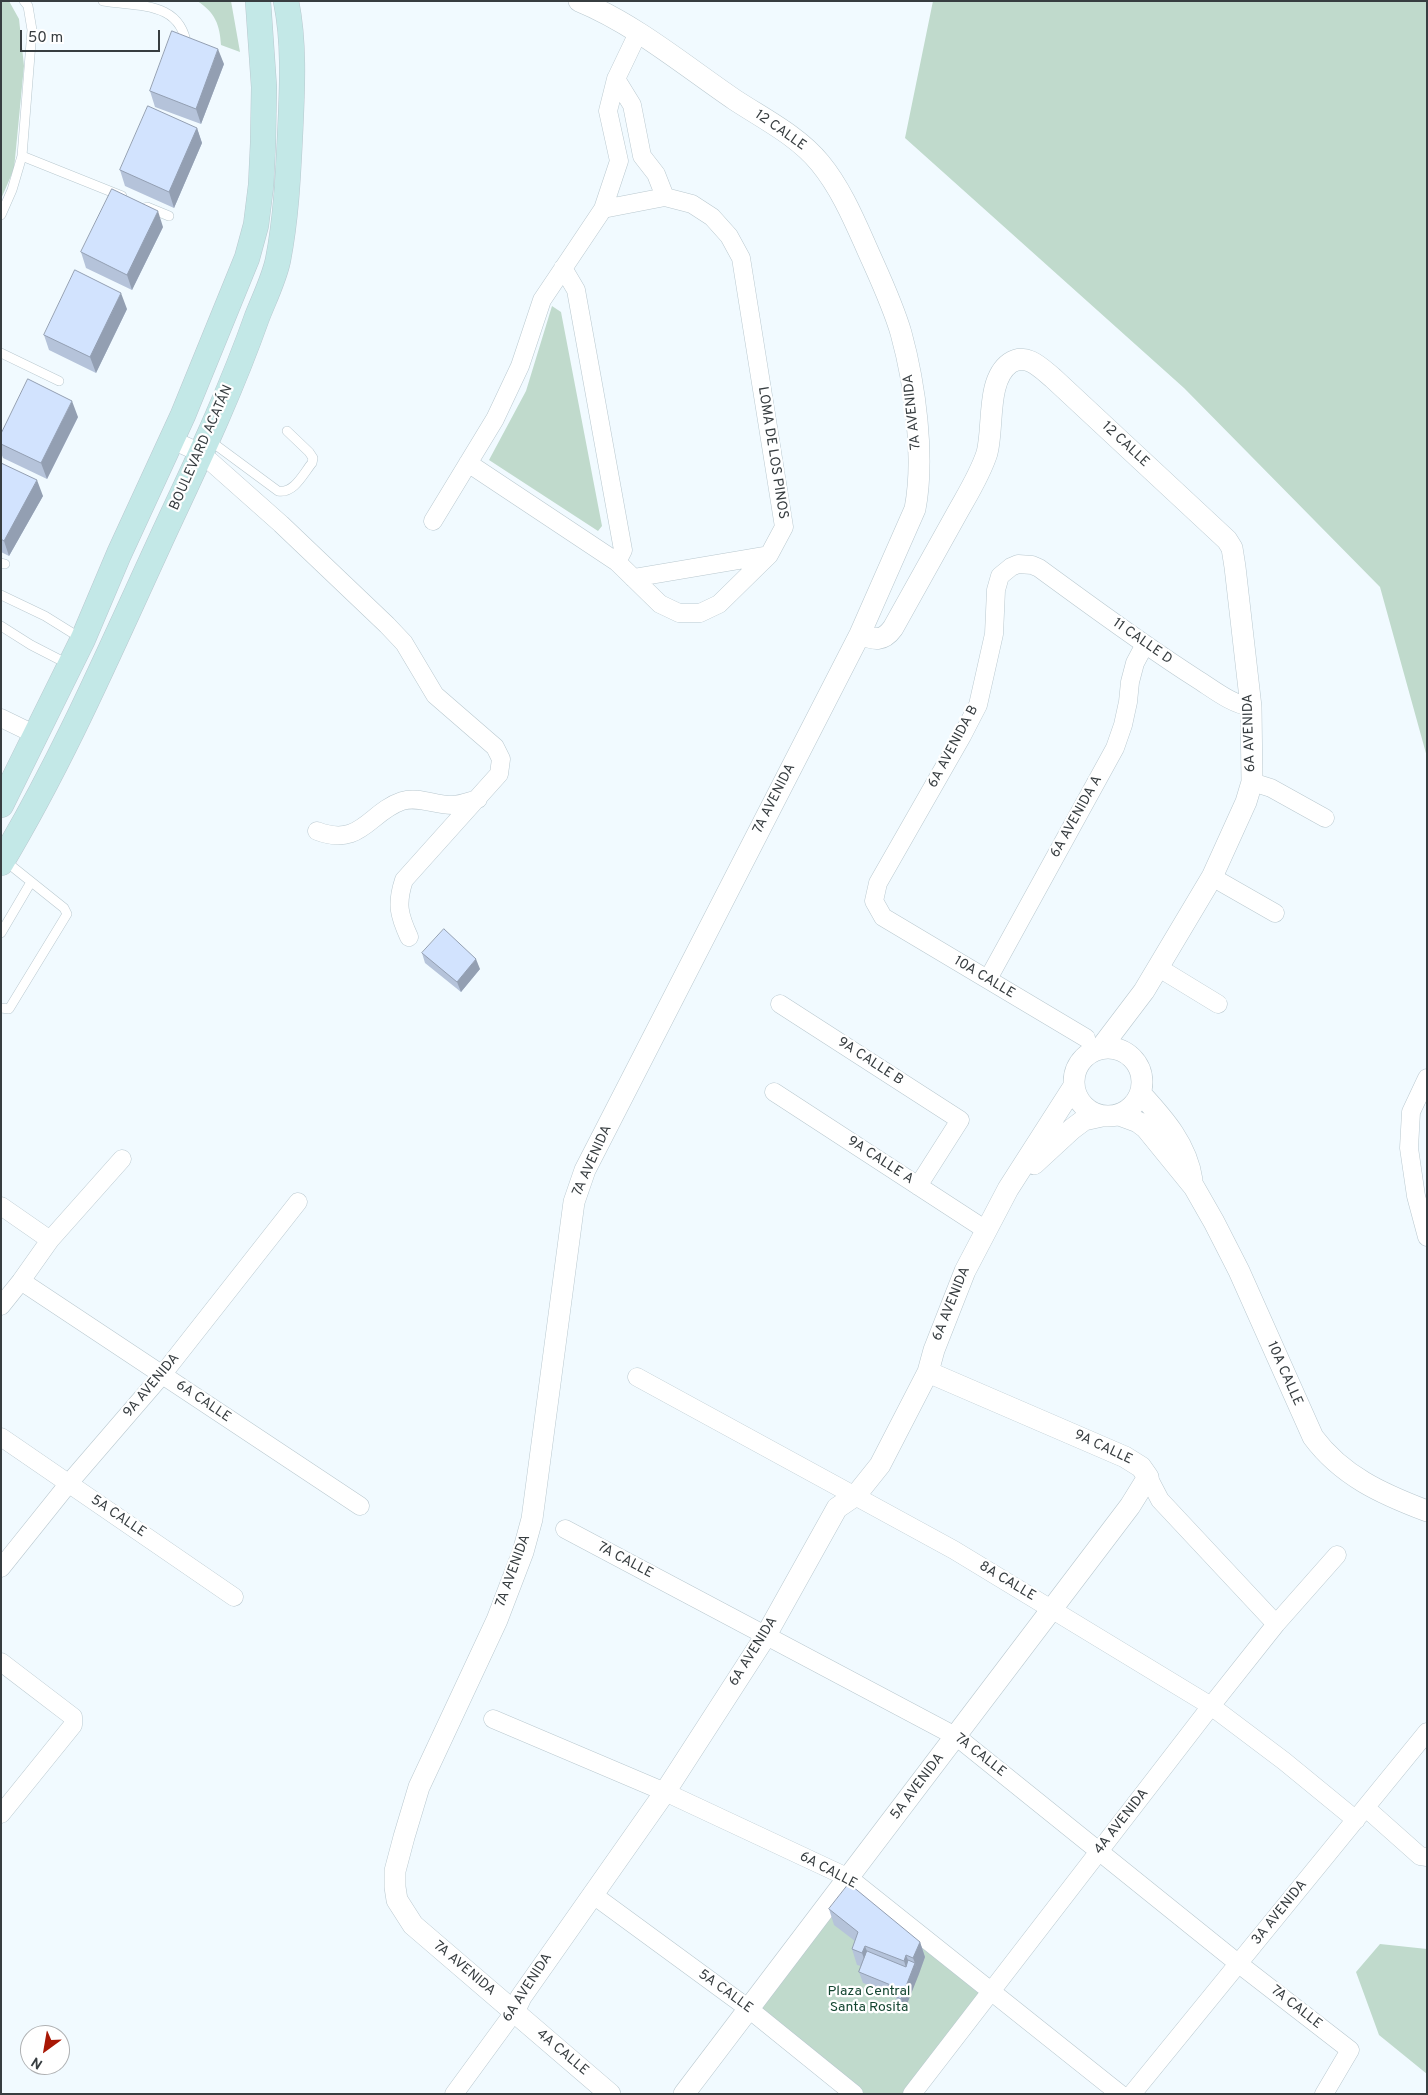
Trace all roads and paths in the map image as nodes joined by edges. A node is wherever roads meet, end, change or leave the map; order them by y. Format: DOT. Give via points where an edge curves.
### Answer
graph roads {
  1 [pos="24,1"];
  2 [pos="103,1"];
  3 [pos="258,1"];
  4 [pos="286,1"];
  5 [pos="579,1"];
  6 [pos="638,33"];
  7 [pos="188,48"];
  8 [pos="616,80"];
  9 [pos="22,156"];
  10 [pos="642,156"];
  11 [pos="619,161"];
  12 [pos="665,197"];
  13 [pos="133,201"];
  14 [pos="142,205"];
  15 [pos="604,209"];
  16 [pos="1,215"];
  17 [pos="169,216"];
  18 [pos="563,268"];
  19 [pos="900,332"];
  20 [pos="1,353"];
  21 [pos="59,381"];
  22 [pos="287,431"];
  23 [pos="172,440"];
  24 [pos="204,446"];
  25 [pos="468,463"];
  26 [pos="433,521"];
  27 [pos="1227,540"];
  28 [pos="769,554"];
  29 [pos="617,562"];
  30 [pos="1039,568"];
  31 [pos="633,578"];
  32 [pos="1,595"];
  33 [pos="1,626"];
  34 [pos="860,634"];
  35 [pos="83,639"];
  36 [pos="1144,646"];
  37 [pos="70,665"];
  38 [pos="1250,707"];
  39 [pos="1,718"];
  40 [pos="36,736"];
  41 [pos="1252,782"];
  42 [pos="478,799"];
  43 [pos="1,805"];
  44 [pos="1325,818"];
  45 [pos="317,831"];
  46 [pos="2,862"];
  47 [pos="1212,877"];
  48 [pos="31,882"];
  49 [pos="1275,913"];
  50 [pos="883,917"];
  51 [pos="1,933"];
  52 [pos="409,937"];
  53 [pos="1158,968"];
  54 [pos="988,979"];
  55 [pos="1144,991"];
  56 [pos="780,1004"];
  57 [pos="1218,1004"];
  58 [pos="1,1008"];
  59 [pos="1093,1044"];
  60 [pos="1131,1056"];
  61 [pos="1427,1078"];
  62 [pos="1074,1086"];
  63 [pos="774,1092"];
  64 [pos="1141,1094"];
  65 [pos="1111,1116"];
  66 [pos="122,1159"];
  67 [pos="918,1186"];
  68 [pos="1194,1187"];
  69 [pos="1008,1188"];
  70 [pos="298,1202"];
  71 [pos="1,1206"];
  72 [pos="986,1230"];
  73 [pos="1427,1237"];
  74 [pos="50,1240"];
  75 [pos="22,1282"];
  76 [pos="1,1306"];
  77 [pos="928,1372"];
  78 [pos="162,1375"];
  79 [pos="637,1377"];
  80 [pos="1,1437"];
  81 [pos="1148,1477"];
  82 [pos="69,1484"];
  83 [pos="856,1495"];
  84 [pos="360,1506"];
  85 [pos="1427,1511"];
  86 [pos="565,1529"];
  87 [pos="1337,1555"];
  88 [pos="1,1568"];
  89 [pos="234,1597"];
  90 [pos="1052,1610"];
  91 [pos="1276,1624"];
  92 [pos="765,1636"];
  93 [pos="1,1662"];
  94 [pos="1212,1706"];
  95 [pos="493,1719"];
  96 [pos="1427,1732"];
  97 [pos="957,1737"];
  98 [pos="665,1792"];
  99 [pos="1,1814"];
  100 [pos="1361,1814"];
  101 [pos="1100,1852"];
  102 [pos="1427,1857"];
  103 [pos="849,1878"];
  104 [pos="592,1894"];
  105 [pos="1238,1964"];
  106 [pos="991,1992"];
  107 [pos="749,2009"];
  108 [pos="514,2012"];
  109 [pos="454,2094"];
  110 [pos="610,2094"];
  111 [pos="684,2094"];
  112 [pos="854,2094"];
  113 [pos="912,2094"];
  114 [pos="1120,2094"];
  115 [pos="1132,2094"];
  116 [pos="1324,2094"];
  1 -- 9 [label="lane" via="28,6 32,30"];
  2 -- 7 [label="lane" via="163,10 174,16 186,35"];
  3 -- 23 [label="main road" via="264,144 256,225 248,258"];
  4 -- 24 [label="main road, BOULEVARD ACATÁN" via="292,96 288,174 277,263 250,339"];
  5 -- 6 [label="street, 12 CALLE"];
  6 -- 8 [label="street"];
  6 -- 19 [label="street, 12 CALLE" via="802,145 820,163 855,221"];
  8 -- 10 [label="street" via="632,104"];
  8 -- 11 [label="street" via="608,110"];
  9 -- 13 [label="lane"];
  9 -- 16 [label="lane"];
  10 -- 11 [label="street"];
  10 -- 12 [label="street" via="656,174"];
  11 -- 15 [label="street"];
  12 -- 15 [label="street, LOMA DE LOS PINOS"];
  12 -- 28 [label="street, LOMA DE LOS PINOS" via="692,204 712,217 729,236 741,258 784,527"];
  14 -- 17 [label="lane"];
  15 -- 18 [label="street"];
  18 -- 25 [label="street" via="542,300 520,366 496,419"];
  18 -- 29 [label="street" via="576,290 622,550"];
  19 -- 34 [label="street, 7A AVENIDA" via="918,438 918,494 909,524"];
  20 -- 21 [label="lane"];
  22 -- 24 [label="lane" via="313,458 291,489 285,492 278,492"];
  23 -- 24 [label="street"];
  23 -- 35 [label="main road" via="118,554"];
  24 -- 42 [label="street" via="387,625 404,643 435,695 495,747 501,759 499,774"];
  24 -- 46 [label="main road, BOULEVARD ACATÁN" via="75,723"];
  25 -- 26 [label="street"];
  25 -- 29 [label="street, LOMA DE LOS PINOS"];
  27 -- 34 [label="street, 12 CALLE" via="1053,378 1034,362 1019,360 1008,364 997,382 984,462 893,628 886,636 877,639"];
  27 -- 38 [label="street, 6A AVENIDA" via="1232,548 1235,567"];
  28 -- 31 [label="street"];
  28 -- 31 [label="street, LOMA DE LOS PINOS" via="718,604 700,613 669,610"];
  29 -- 31 [label="street, LOMA DE LOS PINOS"];
  30 -- 36 [label="street, 11 CALLE D"];
  30 -- 50 [label="street, 6A AVENIDA B" via="1018,564 1005,571 997,583 994,634 978,705 878,883 874,901"];
  32 -- 35 [label="lane"];
  33 -- 37 [label="lane"];
  34 -- 108 [label="street, 7A AVENIDA" via="585,1170 574,1202 532,1519 524,1552 419,1787 395,1871 397,1900 423,1935"];
  35 -- 37 [label="main road"];
  36 -- 38 [label="street, 11 CALLE D" via="1241,706"];
  36 -- 54 [label="street, 6A AVENIDA A" via="1132,672 1124,726 1115,748"];
  37 -- 40 [label="main road"];
  38 -- 41 [label="street, 6A AVENIDA"];
  39 -- 40 [label="street"];
  40 -- 43 [label="main road"];
  41 -- 44 [label="street" via="1271,788"];
  41 -- 47 [label="street, 6A AVENIDA"];
  42 -- 45 [label="street" via="452,805 413,799 402,801 370,824 345,836"];
  42 -- 52 [label="street" via="404,880 399,895 399,916"];
  46 -- 48 [label="lane"];
  47 -- 49 [label="street"];
  47 -- 53 [label="street, 6A AVENIDA"];
  48 -- 51 [label="lane"];
  48 -- 58 [label="lane" via="67,914 9,1009"];
  50 -- 54 [label="street, 10A CALLE"];
  53 -- 55 [label="street, 6A AVENIDA"];
  53 -- 57 [label="street"];
  54 -- 59 [label="street, 10A CALLE"];
  55 -- 59 [label="street, 6A AVENIDA"];
  55 -- 60 [label="street, 6A AVENIDA" via="1130,1036"];
  56 -- 67 [label="street, 9A CALLE B" via="960,1120"];
  59 -- 60 [label="street"];
  59 -- 62 [label="street" via="1091,1052 1077,1066"];
  60 -- 64 [label="street" via="1142,1074"];
  61 -- 73 [label="street" via="1411,1112 1409,1148 1416,1196"];
  62 -- 65 [label="street" via="1083,1106 1092,1112"];
  62 -- 69 [label="street, 6A AVENIDA"];
  63 -- 67 [label="street, 9A CALLE A"];
  64 -- 65 [label="street" via="1132,1107"];
  64 -- 68 [label="street, 10A CALLE" via="1179,1142 1190,1166"];
  65 -- 68 [label="street, 10A CALLE" via="1146,1128"];
  65 -- 69 [label="street, 6A AVENIDA" via="1084,1120"];
  66 -- 74 [label="street"];
  67 -- 72 [label="street, 9A CALLE A"];
  68 -- 85 [label="street, 10A CALLE" via="1239,1271 1313,1437 1336,1463 1358,1480"];
  69 -- 72 [label="street, 6A AVENIDA"];
  70 -- 78 [label="street, 9A AVENIDA"];
  71 -- 74 [label="street"];
  72 -- 77 [label="street, 6A AVENIDA" via="947,1314"];
  74 -- 75 [label="street"];
  75 -- 76 [label="street"];
  75 -- 78 [label="street, 6A CALLE"];
  77 -- 81 [label="street, 9A CALLE" via="1126,1457 1141,1467"];
  77 -- 83 [label="street, 6A AVENIDA" via="880,1465"];
  78 -- 82 [label="street, 9A AVENIDA"];
  78 -- 84 [label="street, 6A CALLE"];
  79 -- 83 [label="street, 8A CALLE"];
  80 -- 82 [label="street, 5A CALLE"];
  81 -- 90 [label="street, 5A AVENIDA"];
  81 -- 91 [label="street, 9A CALLE" via="1160,1500"];
  82 -- 88 [label="street, 9A AVENIDA"];
  82 -- 89 [label="street, 5A CALLE"];
  83 -- 90 [label="street, 8A CALLE"];
  83 -- 92 [label="street, 6A AVENIDA" via="837,1508"];
  86 -- 92 [label="street, 7A CALLE"];
  87 -- 91 [label="street, 4A AVENIDA"];
  90 -- 94 [label="street, 8A CALLE"];
  90 -- 97 [label="street, 5A AVENIDA"];
  91 -- 94 [label="street, 4A AVENIDA"];
  92 -- 97 [label="street, 7A CALLE"];
  92 -- 98 [label="street, 6A AVENIDA"];
  93 -- 99 [label="street" via="73,1717 73,1725"];
  94 -- 100 [label="street, 8A CALLE"];
  94 -- 101 [label="street, 4A AVENIDA"];
  95 -- 98 [label="street, 6A CALLE"];
  96 -- 100 [label="street, 3A AVENIDA"];
  97 -- 101 [label="street, 7A CALLE"];
  97 -- 103 [label="street, 5A AVENIDA"];
  98 -- 103 [label="street, 6A CALLE"];
  98 -- 104 [label="street, 6A AVENIDA"];
  100 -- 102 [label="street, 8A CALLE" via="1420,1856"];
  100 -- 105 [label="street, 3A AVENIDA"];
  101 -- 105 [label="street, 7A CALLE"];
  101 -- 106 [label="street, 4A AVENIDA"];
  103 -- 106 [label="street, 6A CALLE"];
  103 -- 107 [label="street, 5A AVENIDA"];
  104 -- 107 [label="street, 5A CALLE"];
  104 -- 108 [label="street, 6A AVENIDA"];
  105 -- 115 [label="street, 3A AVENIDA"];
  105 -- 116 [label="street, 7A CALLE" via="1350,2050"];
  106 -- 113 [label="street, 4A AVENIDA"];
  106 -- 114 [label="street, 6A CALLE"];
  107 -- 111 [label="street, 5A AVENIDA"];
  107 -- 112 [label="street, 5A CALLE"];
  108 -- 109 [label="street, 6A AVENIDA"];
  108 -- 110 [label="street, 4A CALLE"];
}
